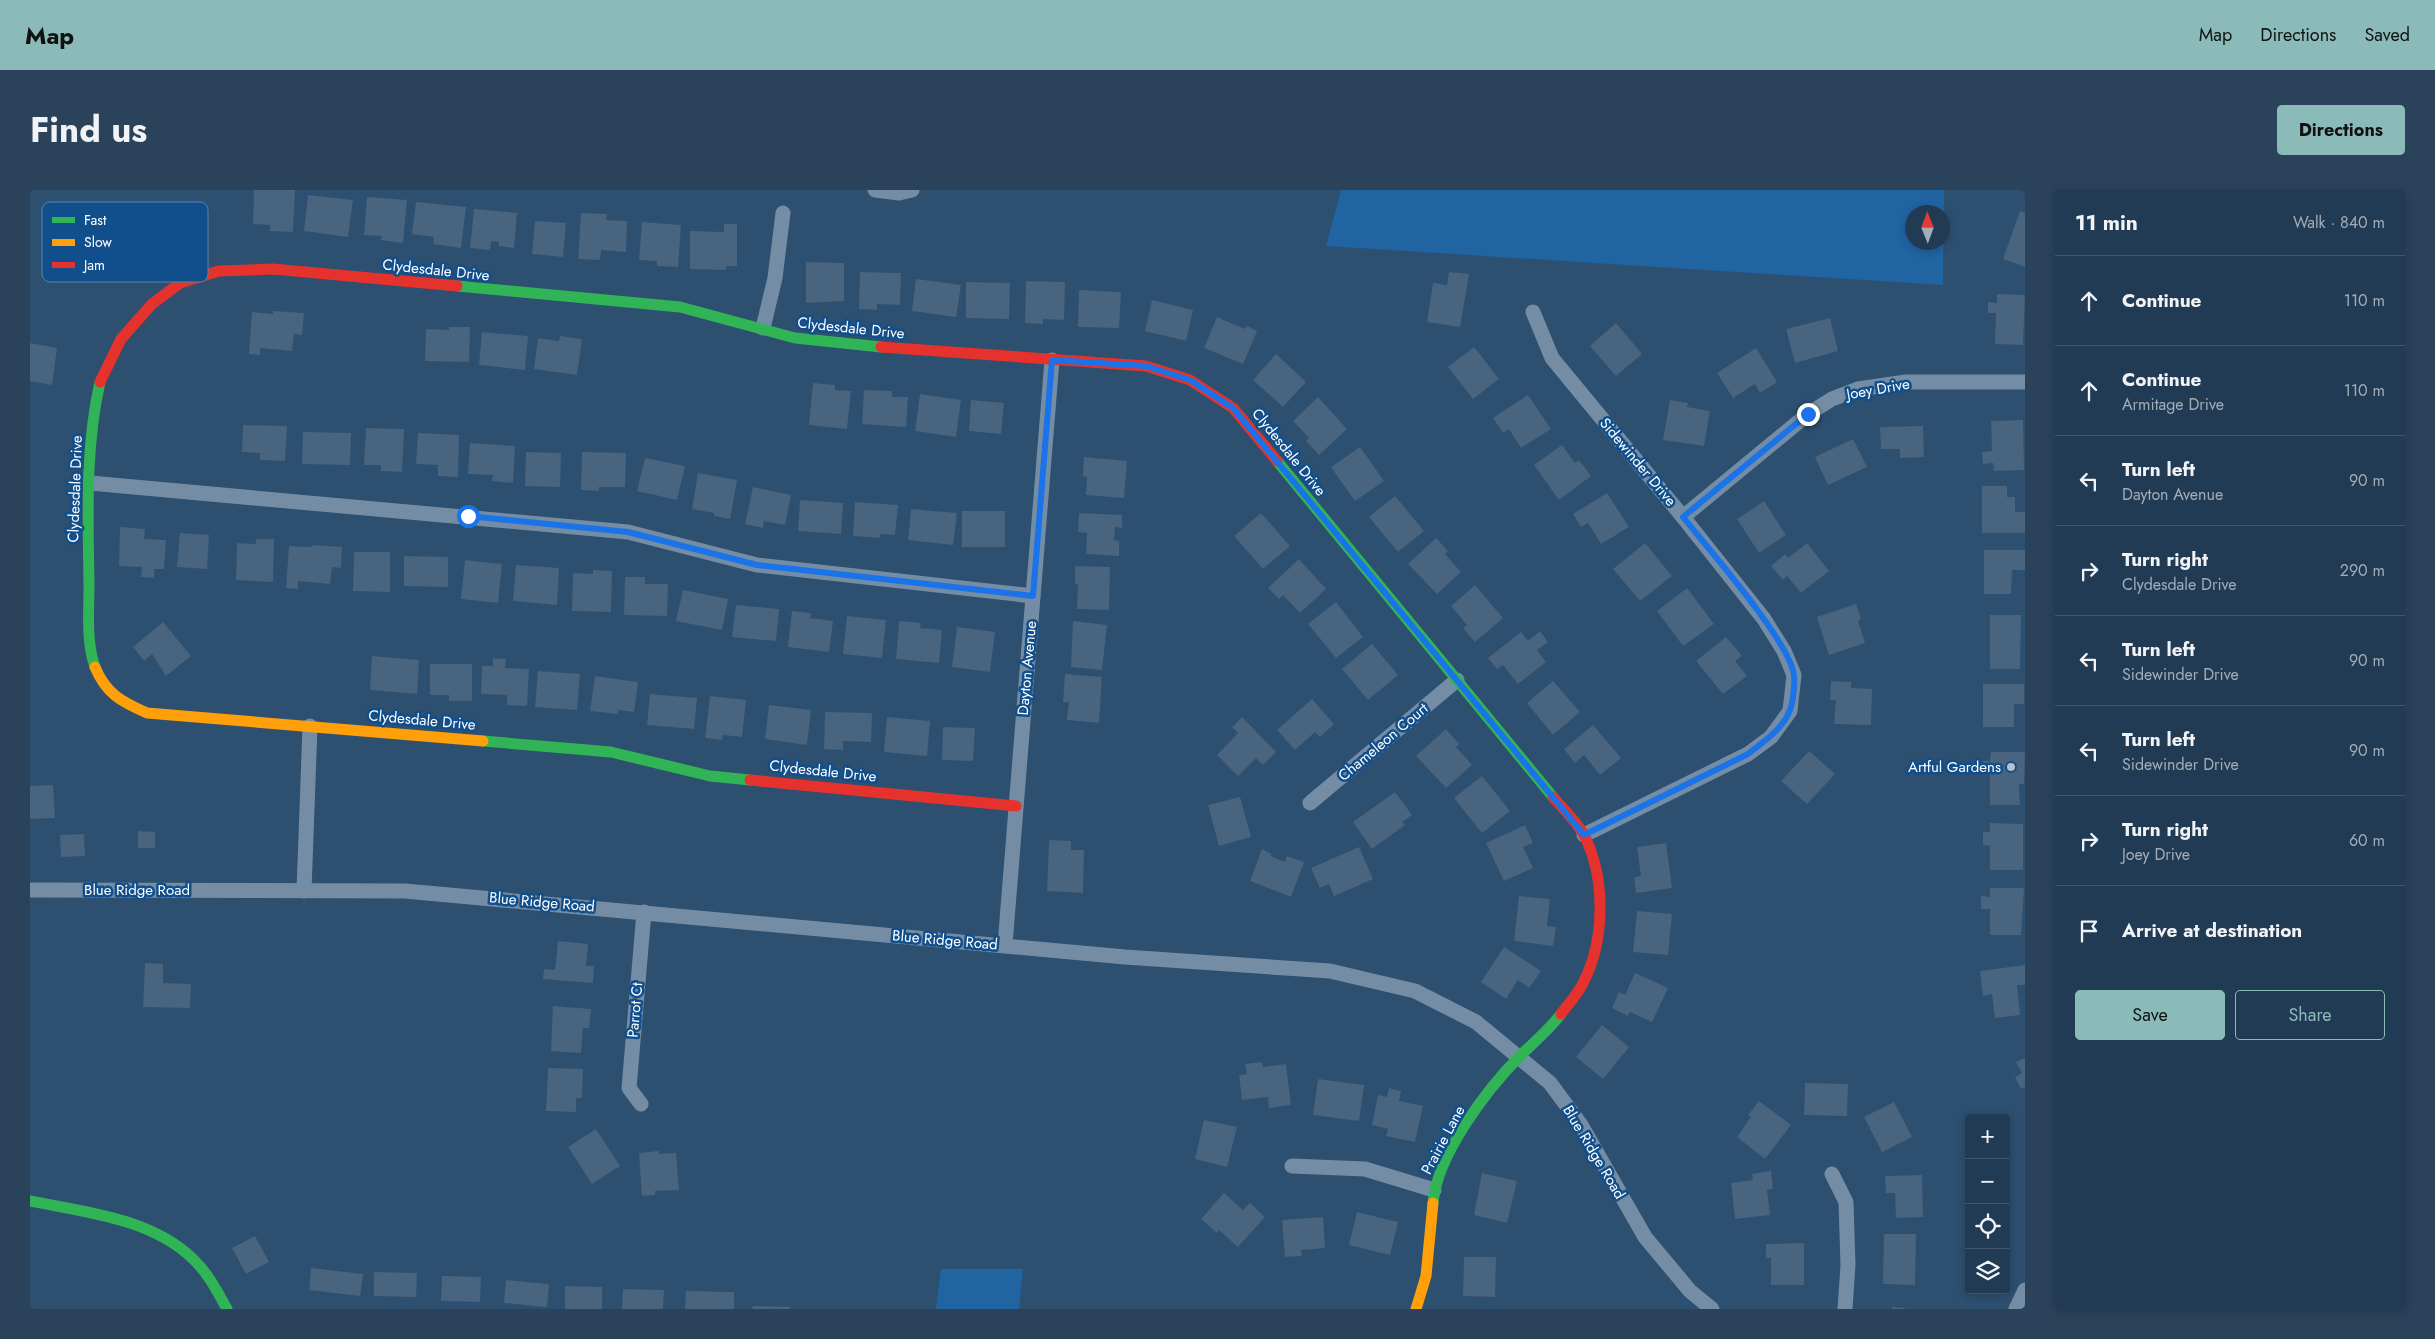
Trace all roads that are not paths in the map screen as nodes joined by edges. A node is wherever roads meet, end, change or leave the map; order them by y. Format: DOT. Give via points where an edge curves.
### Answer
graph roads {
  1 [pos="875,190"];
  2 [pos="912,190"];
  3 [pos="783,213"];
  4 [pos="208,275"];
  5 [pos="183,282"];
  6 [pos="1533,312"];
  7 [pos="763,328"];
  8 [pos="1052,360"];
  9 [pos="2025,382"];
  10 [pos="90,483"];
  11 [pos="1683,517"];
  12 [pos="1033,596"];
  13 [pos="1457,680"];
  14 [pos="310,726"];
  15 [pos="1310,803"];
  16 [pos="1016,806"];
  17 [pos="1584,835"];
  18 [pos="30,890"];
  19 [pos="304,891"];
  20 [pos="644,912"];
  21 [pos="1005,946"];
  22 [pos="1519,1058"];
  23 [pos="640,1104"];
  24 [pos="1292,1166"];
  25 [pos="1832,1174"];
  26 [pos="1434,1190"];
  27 [pos="30,1201"];
  28 [pos="2025,1290"];
  29 [pos="227,1309"];
  30 [pos="1416,1309"];
  31 [pos="1712,1309"];
  32 [pos="1845,1309"];
  33 [pos="2016,1309"];
  1 -- 2 [label="street"];
  3 -- 7 [label="street" via="775,278"];
  4 -- 7 [label="street, Clydesdale Drive" via="273,269 680,307"];
  5 -- 10 [label="street, Clydesdale Drive" via="152,304 121,339 102,376 93,414"];
  6 -- 11 [label="street, Sidewinder Drive" via="1552,358"];
  7 -- 8 [label="street, Clydesdale Drive" via="796,338 840,344"];
  8 -- 12 [label="street, Dayton Avenue"];
  8 -- 13 [label="street, Clydesdale Drive" via="1146,366 1190,380 1233,408"];
  9 -- 11 [label="street, Joey Drive" via="1906,382 1832,398"];
  10 -- 12 [label="street" via="628,532 757,565"];
  10 -- 14 [label="street, Clydesdale Drive" via="88,627 91,656 101,682 120,702 147,712"];
  11 -- 17 [label="street, Sidewinder Drive" via="1764,619 1784,650 1794,675 1790,711 1771,736 1748,754"];
  12 -- 16 [label="street, Dayton Avenue"];
  13 -- 15 [label="street, Chameleon Court"];
  13 -- 17 [label="street, Clydesdale Drive"];
  14 -- 16 [label="street, Clydesdale Drive" via="580,748 611,752 710,776"];
  14 -- 19 [label="street"];
  16 -- 21 [label="street, Dayton Avenue"];
  17 -- 22 [label="street, Clydesdale Drive" via="1601,899 1596,947 1583,984 1555,1022"];
  18 -- 19 [label="street, Blue Ridge Road"];
  19 -- 20 [label="street, Blue Ridge Road" via="405,891"];
  20 -- 21 [label="street, Blue Ridge Road"];
  20 -- 23 [label="street, Parrot Ct" via="628,1088"];
  21 -- 22 [label="street, Blue Ridge Road" via="1125,958 1330,971 1415,991 1476,1022"];
  22 -- 26 [label="street, Prairie Lane" via="1473,1112"];
  22 -- 31 [label="street, Blue Ridge Road" via="1550,1083 1581,1126 1645,1237 1690,1291"];
  24 -- 26 [label="street" via="1365,1169"];
  25 -- 32 [label="street" via="1846,1202 1848,1265"];
  26 -- 30 [label="street, Prairie Lane" via="1426,1276"];
  27 -- 29 [label="street" via="149,1229 183,1248 211,1276"];
  28 -- 33 [label="street"];
}
